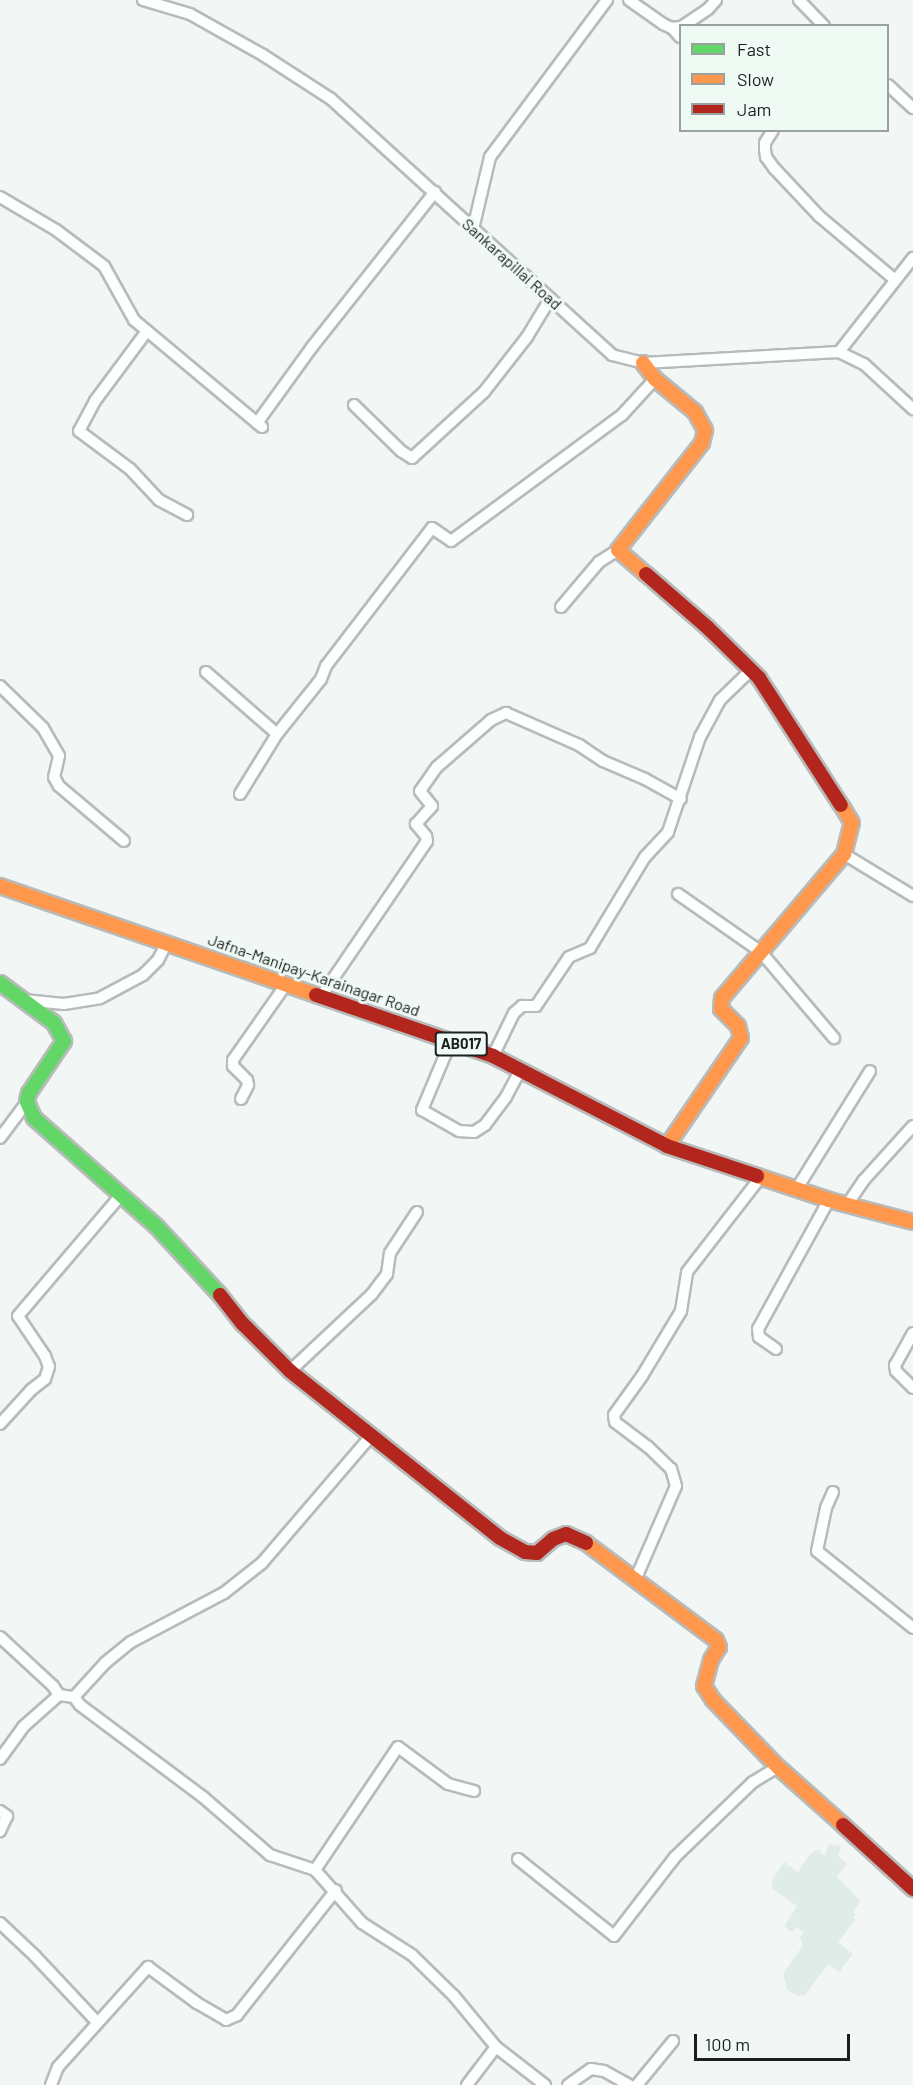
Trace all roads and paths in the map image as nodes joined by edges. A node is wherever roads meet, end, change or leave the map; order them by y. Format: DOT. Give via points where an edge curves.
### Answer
graph roads {
  1 [pos="143,0"];
  2 [pos="607,0"];
  3 [pos="629,0"];
  4 [pos="716,0"];
  5 [pos="799,0"];
  6 [pos="684,24"];
  7 [pos="822,24"];
  8 [pos="679,27"];
  9 [pos="889,86"];
  10 [pos="913,108"];
  11 [pos="772,132"];
  12 [pos="435,192"];
  13 [pos="0,197"];
  14 [pos="473,229"];
  15 [pos="913,258"];
  16 [pos="894,279"];
  17 [pos="550,299"];
  18 [pos="147,331"];
  19 [pos="839,352"];
  20 [pos="643,363"];
  21 [pos="655,379"];
  22 [pos="354,405"];
  23 [pos="913,409"];
  24 [pos="187,515"];
  25 [pos="618,550"];
  26 [pos="561,607"];
  27 [pos="751,670"];
  28 [pos="207,672"];
  29 [pos="0,686"];
  30 [pos="277,734"];
  31 [pos="240,794"];
  32 [pos="681,799"];
  33 [pos="124,841"];
  34 [pos="844,854"];
  35 [pos="0,886"];
  36 [pos="678,894"];
  37 [pos="913,896"];
  38 [pos="167,942"];
  39 [pos="761,952"];
  40 [pos="0,983"];
  41 [pos="287,984"];
  42 [pos="322,995"];
  43 [pos="21,1000"];
  44 [pos="834,1038"];
  45 [pos="451,1041"];
  46 [pos="493,1056"];
  47 [pos="521,1070"];
  48 [pos="870,1071"];
  49 [pos="241,1099"];
  50 [pos="27,1102"];
  51 [pos="913,1126"];
  52 [pos="0,1138"];
  53 [pos="666,1146"];
  54 [pos="760,1178"];
  55 [pos="796,1190"];
  56 [pos="121,1195"];
  57 [pos="829,1200"];
  58 [pos="846,1205"];
  59 [pos="417,1212"];
  60 [pos="913,1222"];
  61 [pos="913,1333"];
  62 [pos="776,1349"];
  63 [pos="290,1371"];
  64 [pos="913,1388"];
  65 [pos="0,1424"];
  66 [pos="370,1437"];
  67 [pos="832,1492"];
  68 [pos="636,1578"];
  69 [pos="913,1628"];
  70 [pos="0,1637"];
  71 [pos="59,1695"];
  72 [pos="74,1697"];
  73 [pos="0,1759"];
  74 [pos="778,1767"];
  75 [pos="474,1791"];
  76 [pos="0,1811"];
  77 [pos="0,1831"];
  78 [pos="518,1859"];
  79 [pos="315,1870"];
  80 [pos="913,1889"];
  81 [pos="336,1890"];
  82 [pos="0,1923"];
  83 [pos="97,2022"];
  84 [pos="673,2041"];
  85 [pos="496,2047"];
  86 [pos="51,2085"];
  87 [pos="467,2085"];
  88 [pos="545,2085"];
  89 [pos="568,2085"];
  90 [pos="629,2085"];
  91 [pos="637,2085"];
  1 -- 12 [label="street, Sankarapillai Road" via="190,14 331,99"];
  2 -- 14 [label="street" via="490,157"];
  3 -- 8 [label="street" via="663,24"];
  4 -- 6 [label="street"];
  5 -- 7 [label="street"];
  9 -- 10 [label="street"];
  11 -- 16 [label="street" via="765,149 774,168 819,216"];
  12 -- 14 [label="street, Sankarapillai Road"];
  12 -- 18 [label="street" via="312,347 259,425"];
  13 -- 18 [label="street" via="56,230 104,266 134,320"];
  14 -- 17 [label="street, Sankarapillai Road"];
  15 -- 16 [label="street"];
  16 -- 19 [label="street"];
  17 -- 20 [label="street, Sankarapillai Road" via="612,355"];
  17 -- 22 [label="street" via="527,337 484,392 412,458"];
  18 -- 24 [label="street" via="95,401 79,431 130,469 159,500"];
  19 -- 20 [label="street, Sankarapillai Road"];
  19 -- 23 [label="street" via="864,364"];
  20 -- 21 [label="street"];
  21 -- 25 [label="street" via="695,412 705,430 702,443"];
  21 -- 30 [label="street" via="622,415 451,541 432,528"];
  25 -- 26 [label="street" via="599,562"];
  25 -- 27 [label="street"];
  27 -- 32 [label="street" via="720,700 700,737"];
  27 -- 34 [label="street" via="852,823"];
  28 -- 30 [label="street"];
  29 -- 33 [label="street" via="43,728 59,756 54,777 59,786"];
  30 -- 31 [label="street"];
  32 -- 42 [label="street" via="579,745 506,714 490,720 437,767 420,791 432,806 416,824 427,842"];
  32 -- 46 [label="street" via="668,832 645,857 590,948 569,957 536,1006 522,1006 514,1013"];
  34 -- 37 [label="street"];
  34 -- 39 [label="street"];
  35 -- 38 [label="street, Jafna-Manipay-Karainagar Road / AB017"];
  36 -- 39 [label="street"];
  38 -- 41 [label="street, Jafna-Manipay-Karainagar Road / AB017"];
  38 -- 43 [label="street" via="158,960 143,975 100,998 64,1004"];
  39 -- 44 [label="street"];
  39 -- 53 [label="street" via="722,998 721,1009 738,1026 741,1038"];
  40 -- 43 [label="street"];
  41 -- 42 [label="street, Jafna-Manipay-Karainagar Road / AB017"];
  41 -- 49 [label="street" via="233,1060 233,1066 247,1080"];
  42 -- 45 [label="street, Jafna-Manipay-Karainagar Road / AB017"];
  43 -- 50 [label="street" via="54,1023 64,1041"];
  45 -- 46 [label="street, Jafna-Manipay-Karainagar Road / AB017"];
  45 -- 47 [label="street" via="422,1110 459,1131 474,1132 486,1125"];
  46 -- 47 [label="street, Jafna-Manipay-Karainagar Road / AB017"];
  47 -- 53 [label="street, Jafna-Manipay-Karainagar Road / AB017"];
  48 -- 55 [label="street"];
  50 -- 52 [label="street"];
  50 -- 56 [label="street" via="34,1118"];
  51 -- 58 [label="street"];
  53 -- 54 [label="street, Jafna-Manipay-Karainagar Road / AB017"];
  54 -- 55 [label="street, Jafna-Manipay-Karainagar Road / AB017"];
  54 -- 68 [label="street" via="687,1272 681,1311 614,1415 615,1422 671,1469 676,1486"];
  55 -- 57 [label="street, Jafna-Manipay-Karainagar Road / AB017"];
  56 -- 63 [label="street" via="157,1227"];
  56 -- 65 [label="street" via="18,1316 49,1367 45,1379"];
  57 -- 58 [label="street, Jafna-Manipay-Karainagar Road / AB017"];
  57 -- 62 [label="street" via="758,1329 759,1336"];
  58 -- 60 [label="street, Jafna-Manipay-Karainagar Road / AB017"];
  59 -- 63 [label="street" via="390,1252 387,1274 372,1294"];
  61 -- 64 [label="street" via="895,1365"];
  63 -- 66 [label="street"];
  66 -- 68 [label="street" via="500,1538 525,1552 537,1553 566,1534 581,1539"];
  66 -- 72 [label="street" via="262,1563 224,1593 131,1642"];
  67 -- 69 [label="street" via="817,1551"];
  68 -- 74 [label="street" via="717,1640 719,1647 704,1686"];
  70 -- 71 [label="street"];
  71 -- 72 [label="street"];
  71 -- 73 [label="street" via="23,1727"];
  72 -- 79 [label="street" via="203,1797 270,1855"];
  74 -- 78 [label="street" via="753,1782 675,1857 614,1936"];
  74 -- 80 [label="street"];
  75 -- 79 [label="street" via="448,1784 398,1747"];
  76 -- 77 [label="street" via="7,1815"];
  79 -- 81 [label="street"];
  81 -- 83 [label="street" via="237,2015 226,2020 148,1967"];
  81 -- 85 [label="street" via="362,1923 412,1955 446,1988"];
  82 -- 83 [label="street"];
  83 -- 86 [label="street" via="58,2067"];
  84 -- 91 [label="street"];
  85 -- 87 [label="street"];
  85 -- 88 [label="street"];
  89 -- 90 [label="street" via="591,2069 604,2071"];
}
